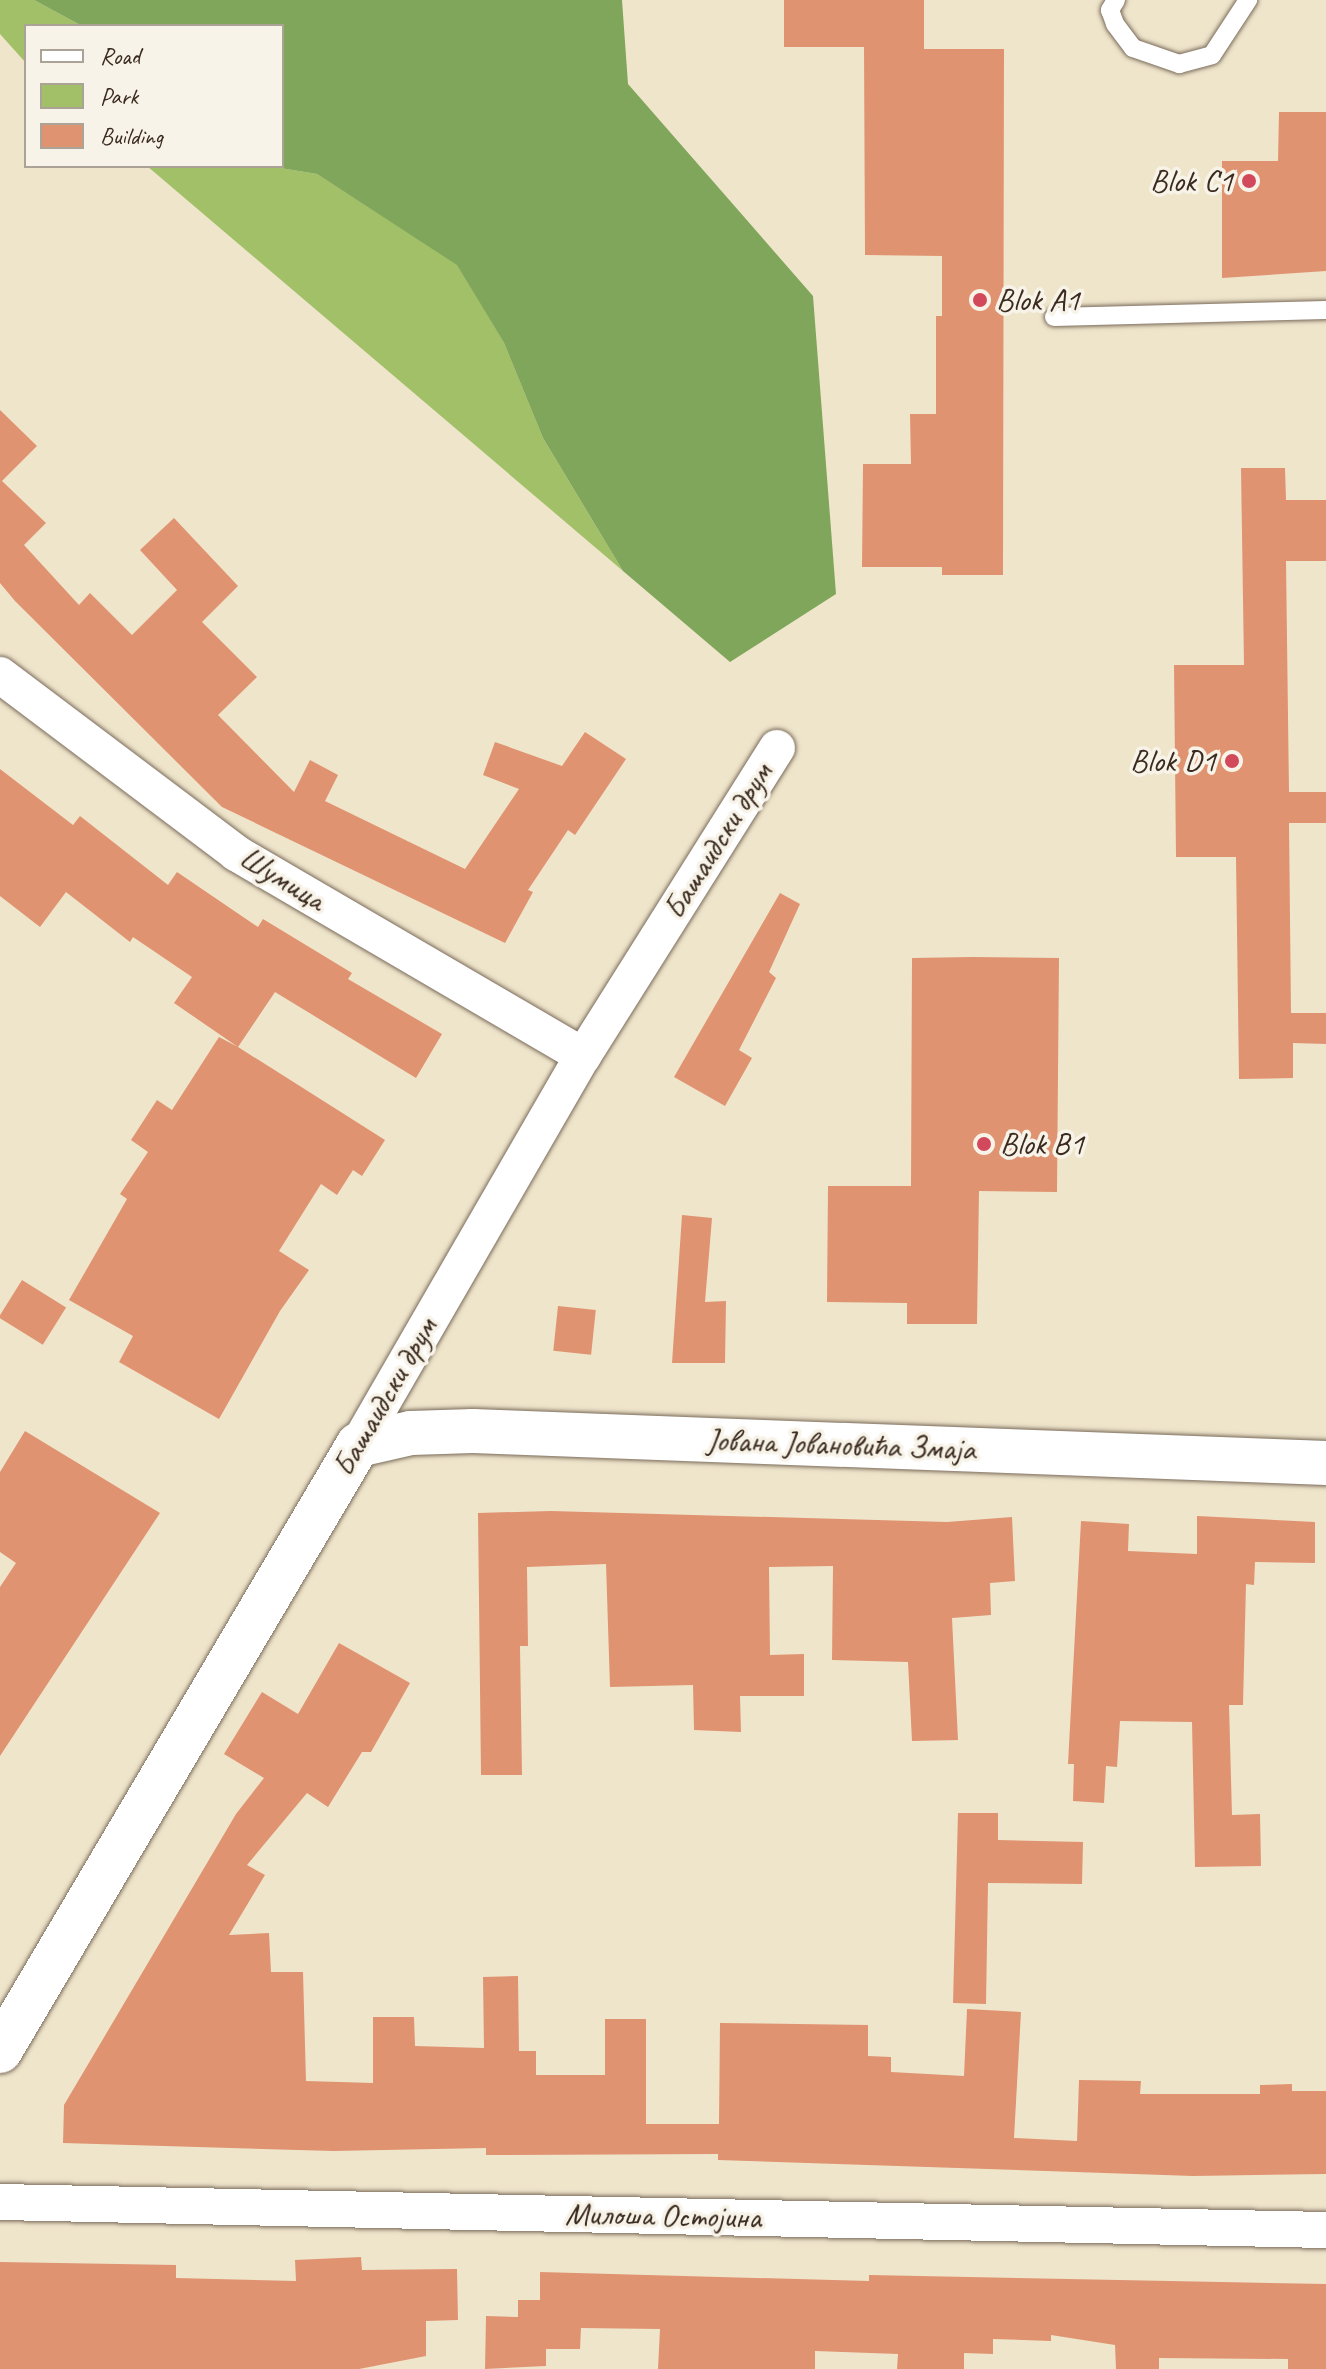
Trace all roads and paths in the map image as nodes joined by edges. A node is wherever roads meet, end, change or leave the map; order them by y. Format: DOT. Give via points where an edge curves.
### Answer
graph roads {
  1 [pos="1116,0"];
  2 [pos="1248,0"];
  3 [pos="1326,310"];
  4 [pos="1054,317"];
  5 [pos="0,675"];
  6 [pos="777,748"];
  7 [pos="583,1056"];
  8 [pos="358,1445"];
  9 [pos="1326,1463"];
  10 [pos="0,2051"];
  11 [pos="0,2202"];
  12 [pos="1326,2230"];
  1 -- 2 [label="lane" via="1110,10 1133,48 1146,57 1179,64 1212,55"];
  3 -- 4 [label="lane"];
  5 -- 7 [label="street, Шумица" via="236,853"];
  6 -- 7 [label="street, Башаидски друм"];
  7 -- 8 [label="street, Башаидски друм"];
  8 -- 9 [label="street, Јована Јовановића Змаја" via="411,1433 473,1431"];
  8 -- 10 [label="street, Башаидски друм"];
  11 -- 12 [label="street, Милоша Остојина"];
}
